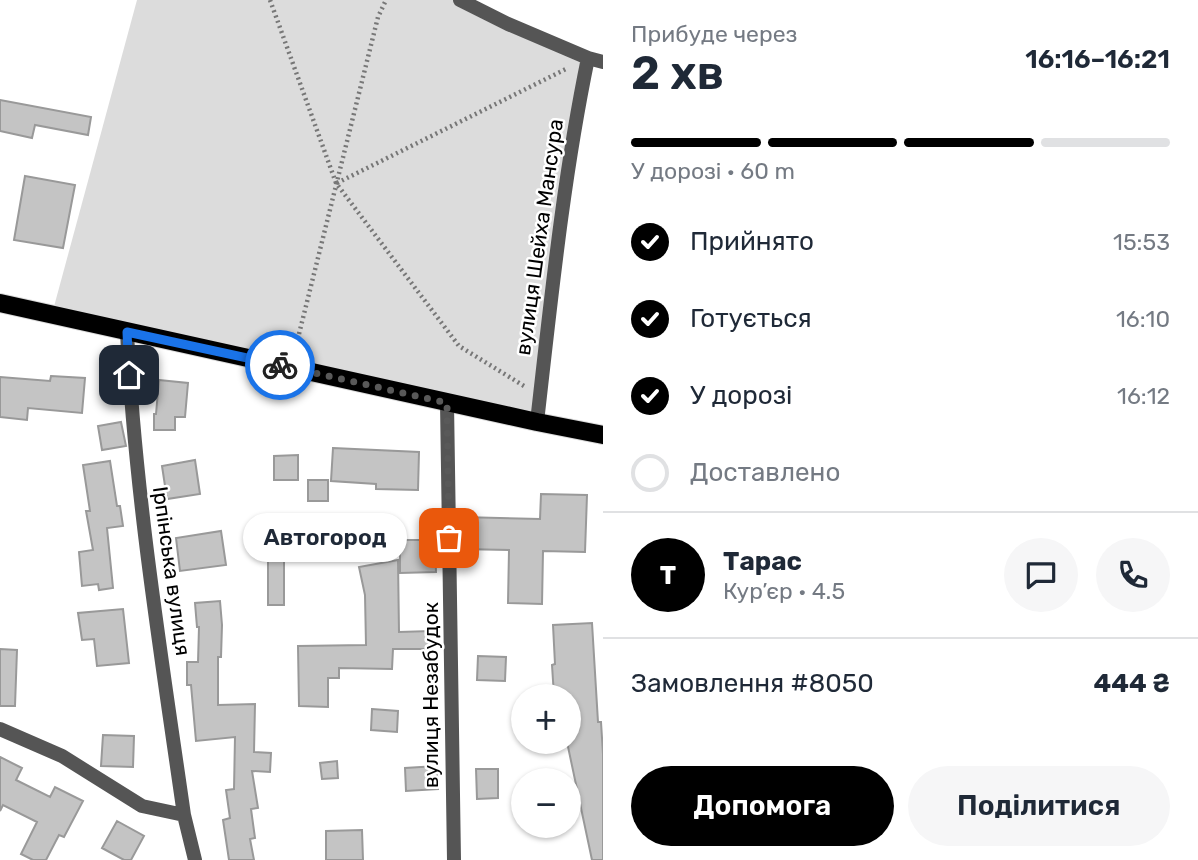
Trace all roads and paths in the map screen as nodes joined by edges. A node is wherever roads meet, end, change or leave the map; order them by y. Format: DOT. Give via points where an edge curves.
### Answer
graph roads {
  1 [pos="270,0"];
  2 [pos="386,0"];
  3 [pos="465,1"];
  4 [pos="596,60"];
  5 [pos="337,183"];
  6 [pos="0,303"];
  7 [pos="127,332"];
  8 [pos="290,368"];
  9 [pos="540,396"];
  10 [pos="447,403"];
  11 [pos="537,422"];
  12 [pos="603,437"];
  13 [pos="0,729"];
  14 [pos="184,815"];
  15 [pos="195,860"];
  16 [pos="454,860"];
  1 -- 5 [label="path"];
  2 -- 5 [label="path"];
  3 -- 4 [label="street"];
  4 -- 5 [label="path"];
  4 -- 9 [label="street, вулиця Шейха Мансура" via="556,254"];
  5 -- 8 [label="path"];
  5 -- 9 [label="path" via="459,346"];
  6 -- 7 [label="main road"];
  7 -- 8 [label="main road"];
  7 -- 14 [label="street, Ірпінська вулиця" via="143,523"];
  8 -- 10 [label="main road"];
  9 -- 11 [label="street, вулиця Шейха Мансура"];
  10 -- 11 [label="main road"];
  10 -- 16 [label="street, вулиця Незабудок"];
  11 -- 12 [label="main road"];
  13 -- 14 [label="street" via="62,756 142,806"];
  14 -- 15 [label="street, Ірпінська вулиця"];
}
